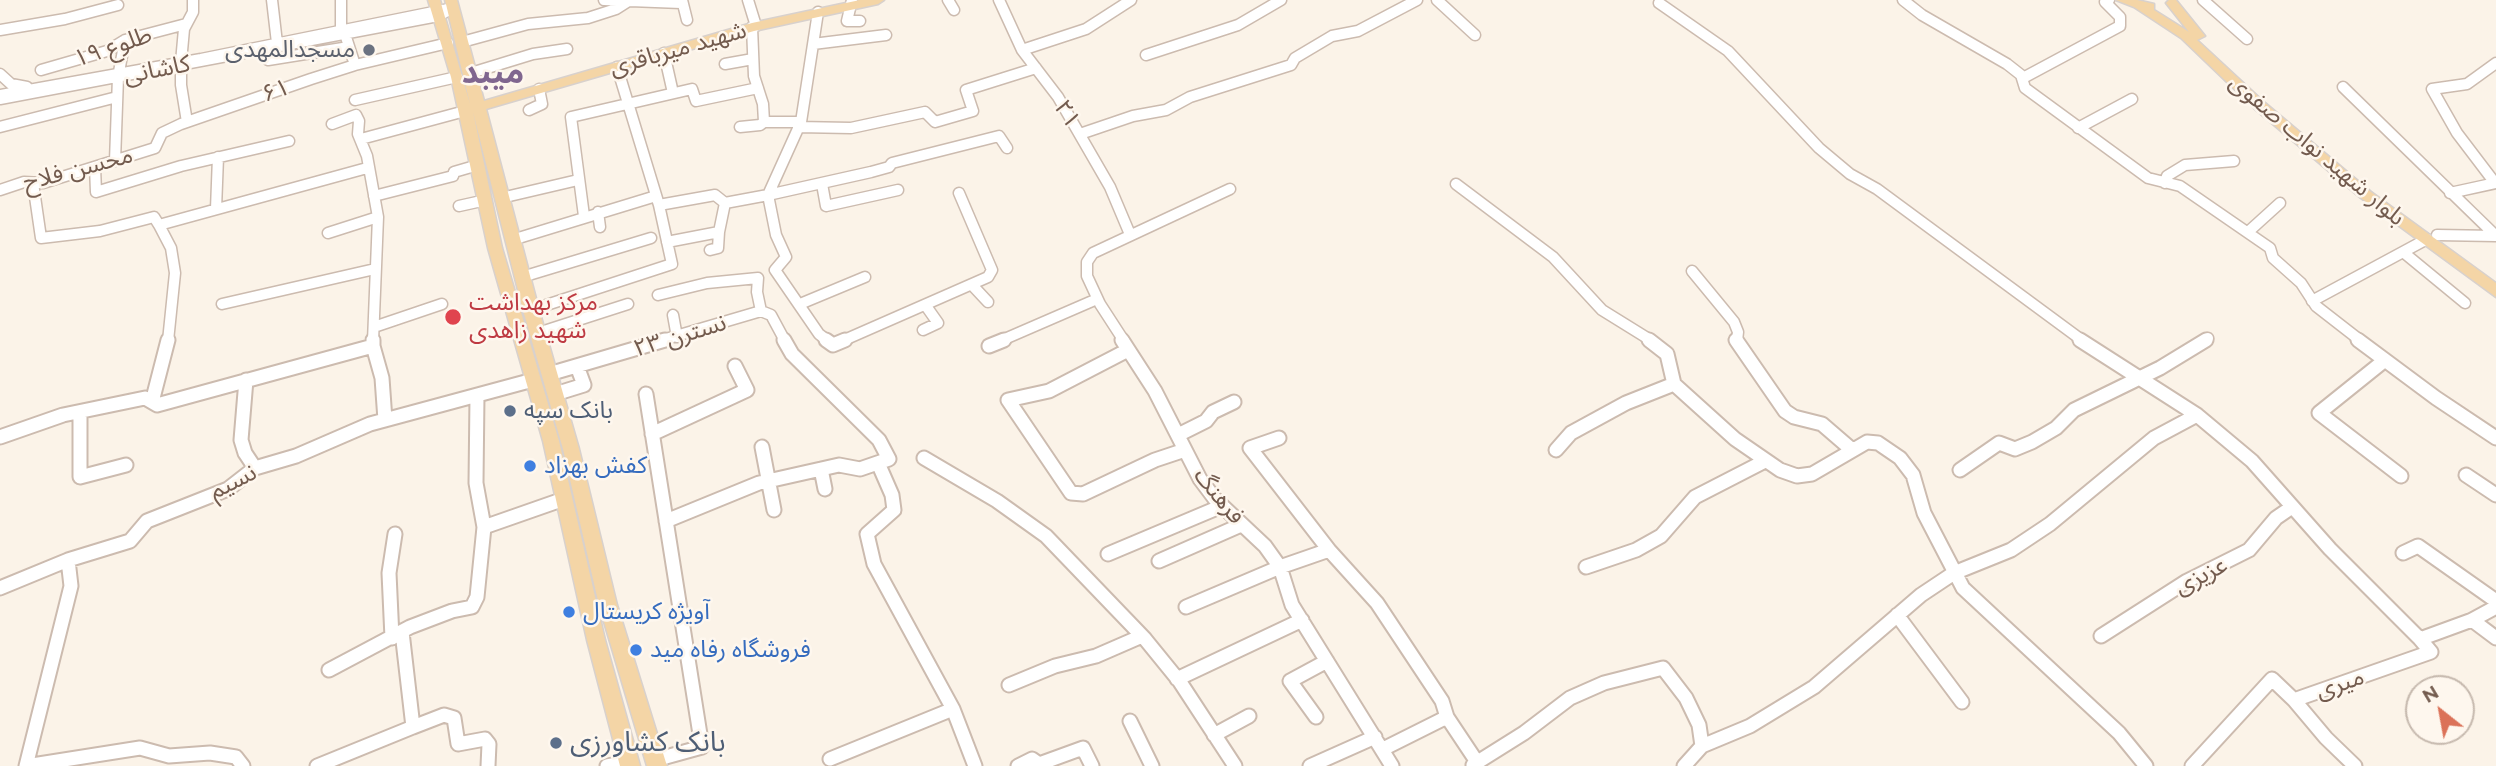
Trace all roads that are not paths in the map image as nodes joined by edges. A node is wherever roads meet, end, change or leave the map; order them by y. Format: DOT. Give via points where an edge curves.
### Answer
graph roads {
  1 [pos="86,0"];
  2 [pos="192,0"];
  3 [pos="272,0"];
  4 [pos="341,0"];
  5 [pos="604,0"];
  6 [pos="748,0"];
  7 [pos="878,0"];
  8 [pos="999,0"];
  9 [pos="1131,0"];
  10 [pos="1281,0"];
  11 [pos="1417,0"];
  12 [pos="1437,0"];
  13 [pos="1903,0"];
  14 [pos="2122,0"];
  15 [pos="2203,0"];
  16 [pos="681,1"];
  17 [pos="2105,1"];
  18 [pos="2174,1"];
  19 [pos="627,2"];
  20 [pos="852,3"];
  21 [pos="1659,3"];
  22 [pos="452,4"];
  23 [pos="118,5"];
  24 [pos="2140,6"];
  25 [pos="436,9"];
  26 [pos="818,12"];
  27 [pos="83,15"];
  28 [pos="687,20"];
  29 [pos="860,21"];
  30 [pos="186,24"];
  31 [pos="753,26"];
  32 [pos="0,30"];
  33 [pos="343,32"];
  34 [pos="886,35"];
  35 [pos="1475,36"];
  36 [pos="2247,39"];
  37 [pos="125,40"];
  38 [pos="455,43"];
  39 [pos="813,44"];
  40 [pos="274,46"];
  41 [pos="349,47"];
  42 [pos="567,49"];
  43 [pos="1022,50"];
  44 [pos="664,53"];
  45 [pos="1146,55"];
  46 [pos="753,59"];
  47 [pos="2496,63"];
  48 [pos="181,64"];
  49 [pos="725,64"];
  50 [pos="355,65"];
  51 [pos="617,67"];
  52 [pos="1036,68"];
  53 [pos="40,70"];
  54 [pos="0,74"];
  55 [pos="120,75"];
  56 [pos="2023,78"];
  57 [pos="467,79"];
  58 [pos="2343,87"];
  59 [pos="47,88"];
  60 [pos="758,88"];
  61 [pos="539,89"];
  62 [pos="673,93"];
  63 [pos="511,96"];
  64 [pos="0,97"];
  65 [pos="117,97"];
  66 [pos="2132,99"];
  67 [pos="355,100"];
  68 [pos="627,102"];
  69 [pos="529,110"];
  70 [pos="476,111"];
  71 [pos="187,122"];
  72 [pos="764,122"];
  73 [pos="332,124"];
  74 [pos="799,125"];
  75 [pos="740,127"];
  76 [pos="0,128"];
  77 [pos="2078,128"];
  78 [pos="1080,134"];
  79 [pos="361,139"];
  80 [pos="289,141"];
  81 [pos="155,148"];
  82 [pos="1007,148"];
  83 [pos="218,157"];
  84 [pos="115,161"];
  85 [pos="2234,161"];
  86 [pos="478,165"];
  87 [pos="95,167"];
  88 [pos="368,168"];
  89 [pos="578,180"];
  90 [pos="2165,183"];
  91 [pos="2496,183"];
  92 [pos="33,184"];
  93 [pos="822,184"];
  94 [pos="1456,184"];
  95 [pos="1230,188"];
  96 [pos="0,190"];
  97 [pos="898,190"];
  98 [pos="959,193"];
  99 [pos="2451,193"];
  100 [pos="768,195"];
  101 [pos="374,196"];
  102 [pos="494,199"];
  103 [pos="657,201"];
  104 [pos="725,203"];
  105 [pos="2280,203"];
  106 [pos="459,206"];
  107 [pos="216,209"];
  108 [pos="598,212"];
  109 [pos="584,216"];
  110 [pos="378,217"];
  111 [pos="159,225"];
  112 [pos="600,227"];
  113 [pos="719,232"];
  114 [pos="1129,232"];
  115 [pos="2248,232"];
  116 [pos="328,233"];
  117 [pos="2496,236"];
  118 [pos="651,237"];
  119 [pos="2432,237"];
  120 [pos="512,240"];
  121 [pos="667,242"];
  122 [pos="710,250"];
  123 [pos="2403,252"];
  124 [pos="2465,260"];
  125 [pos="375,269"];
  126 [pos="775,270"];
  127 [pos="1692,271"];
  128 [pos="522,277"];
  129 [pos="865,277"];
  130 [pos="758,278"];
  131 [pos="2496,278"];
  132 [pos="972,286"];
  133 [pos="2496,291"];
  134 [pos="658,295"];
  135 [pos="1097,299"];
  136 [pos="2312,301"];
  137 [pos="988,302"];
  138 [pos="2465,303"];
  139 [pos="222,304"];
  140 [pos="442,304"];
  141 [pos="628,304"];
  142 [pos="800,304"];
  143 [pos="926,306"];
  144 [pos="531,310"];
  145 [pos="766,313"];
  146 [pos="673,315"];
  147 [pos="374,327"];
  148 [pos="923,330"];
  149 [pos="538,334"];
  150 [pos="677,337"];
  151 [pos="2208,338"];
  152 [pos="373,346"];
  153 [pos="989,346"];
  154 [pos="1128,350"];
  155 [pos="2385,360"];
  156 [pos="577,366"];
  157 [pos="735,366"];
  158 [pos="549,374"];
  159 [pos="2140,377"];
  160 [pos="246,380"];
  161 [pos="533,380"];
  162 [pos="1674,384"];
  163 [pos="555,394"];
  164 [pos="646,394"];
  165 [pos="477,396"];
  166 [pos="152,402"];
  167 [pos="1234,402"];
  168 [pos="80,412"];
  169 [pos="2197,415"];
  170 [pos="385,420"];
  171 [pos="652,434"];
  172 [pos="1178,435"];
  173 [pos="0,437"];
  174 [pos="1279,438"];
  175 [pos="2496,438"];
  176 [pos="762,447"];
  177 [pos="1852,449"];
  178 [pos="1185,450"];
  179 [pos="1556,450"];
  180 [pos="924,458"];
  181 [pos="1765,461"];
  182 [pos="878,463"];
  183 [pos="126,466"];
  184 [pos="255,468"];
  185 [pos="821,468"];
  186 [pos="1960,470"];
  187 [pos="2466,475"];
  188 [pos="2401,476"];
  189 [pos="769,483"];
  190 [pos="825,489"];
  191 [pos="2496,495"];
  192 [pos="564,499"];
  193 [pos="1222,506"];
  194 [pos="2292,507"];
  195 [pos="774,510"];
  196 [pos="666,521"];
  197 [pos="1241,525"];
  198 [pos="484,527"];
  199 [pos="395,534"];
  200 [pos="1329,550"];
  201 [pos="2403,553"];
  202 [pos="1108,554"];
  203 [pos="68,560"];
  204 [pos="1159,561"];
  205 [pos="1280,567"];
  206 [pos="1586,567"];
  207 [pos="1954,573"];
  208 [pos="0,587"];
  209 [pos="2496,604"];
  210 [pos="1186,607"];
  211 [pos="1897,615"];
  212 [pos="1302,620"];
  213 [pos="2472,620"];
  214 [pos="397,635"];
  215 [pos="1142,636"];
  216 [pos="2101,636"];
  217 [pos="2496,638"];
  218 [pos="2420,639"];
  219 [pos="1327,662"];
  220 [pos="329,670"];
  221 [pos="1177,679"];
  222 [pos="1009,685"];
  223 [pos="2294,700"];
  224 [pos="1962,702"];
  225 [pos="953,709"];
  226 [pos="1249,716"];
  227 [pos="1316,717"];
  228 [pos="1447,717"];
  229 [pos="1130,721"];
  230 [pos="413,727"];
  231 [pos="1214,735"];
  232 [pos="485,739"];
  233 [pos="1379,743"];
  234 [pos="1702,746"];
  235 [pos="830,759"];
  236 [pos="656,763"];
  237 [pos="629,764"];
  238 [pos="1474,764"];
  239 [pos="243,766"];
  240 [pos="317,766"];
  241 [pos="488,766"];
  242 [pos="607,766"];
  243 [pos="975,766"];
  244 [pos="1018,766"];
  245 [pos="1092,766"];
  246 [pos="1152,766"];
  247 [pos="1235,766"];
  248 [pos="1310,766"];
  249 [pos="1392,766"];
  250 [pos="1684,766"];
  251 [pos="2146,766"];
  252 [pos="2192,766"];
  253 [pos="2355,766"];
  1 -- 27 [label="street"];
  2 -- 30 [label="street" via="193,12"];
  3 -- 40 [label="street"];
  4 -- 33 [label="street"];
  5 -- 19 [label="street"];
  6 -- 31 [label="street"];
  7 -- 20 [label="main road, شهید میرباقری"];
  8 -- 43 [label="street, ۲۱"];
  9 -- 43 [label="street" via="1086,29"];
  10 -- 45 [label="street" via="1238,25"];
  11 -- 78 [label="street" via="1358,31 1332,36 1291,65 1190,97 1166,110"];
  12 -- 35 [label="street"];
  13 -- 56 [label="street"];
  14 -- 24 [label="main road"];
  15 -- 36 [label="street"];
  16 -- 19 [label="street"];
  16 -- 28 [label="street"];
  17 -- 56 [label="street" via="2120,18 2120,26"];
  18 -- 24 [label="main road"];
  18 -- 119 [label="main road, بلوار شهید نواب صفوی" via="2195,32 2293,123"];
  19 -- 38 [label="street, ۶۱" via="581,20 528,24"];
  20 -- 26 [label="main road, شهید میرباقری"];
  20 -- 29 [label="street" via="847,21"];
  21 -- 159 [label="street" via="1728,51 1819,148 1850,174 1877,189 2067,331"];
  22 -- 25 [label="street, کاشانی"];
  22 -- 38 [label="main road"];
  23 -- 27 [label="street"];
  24 -- 119 [label="main road, بلوار شهید نواب صفوی" via="2185,35 2282,126 2366,195"];
  25 -- 33 [label="street, کاشانی"];
  25 -- 38 [label="main road"];
  26 -- 31 [label="main road, شهید میرباقری"];
  26 -- 39 [label="street"];
  27 -- 32 [label="street"];
  30 -- 37 [label="street, طلوع ۱۹"];
  30 -- 48 [label="street"];
  31 -- 44 [label="main road, شهید میرباقری"];
  31 -- 46 [label="street"];
  33 -- 40 [label="street, کاشانی"];
  33 -- 41 [label="street"];
  34 -- 39 [label="street"];
  37 -- 53 [label="street, طلوع ۱۹" via="107,51"];
  37 -- 55 [label="street"];
  38 -- 50 [label="street, ۶۱"];
  38 -- 57 [label="main road"];
  39 -- 74 [label="street"];
  40 -- 41 [label="street" via="268,60"];
  40 -- 48 [label="street, کاشانی"];
  41 -- 50 [label="street"];
  42 -- 57 [label="street" via="533,54"];
  43 -- 52 [label="street, ۲۱"];
  44 -- 51 [label="main road, شهید میرباقری"];
  44 -- 62 [label="street"];
  46 -- 49 [label="street"];
  46 -- 60 [label="street"];
  47 -- 91 [label="street" via="2467,84 2432,89 2457,133"];
  48 -- 55 [label="street, کاشانی"];
  48 -- 71 [label="street"];
  50 -- 71 [label="street, ۶۱"];
  51 -- 61 [label="main road, شهید میرباقری"];
  51 -- 68 [label="street"];
  52 -- 74 [label="street" via="966,90 972,111 935,122 925,112 850,128"];
  52 -- 78 [label="street, ۲۱"];
  54 -- 59 [label="street" via="10,84"];
  55 -- 59 [label="street, کاشانی"];
  55 -- 65 [label="street"];
  56 -- 77 [label="street" via="2025,88"];
  57 -- 63 [label="main road"];
  57 -- 67 [label="street"];
  57 -- 70 [label="main road"];
  58 -- 99 [label="street"];
  59 -- 64 [label="street, کاشانی"];
  60 -- 62 [label="street" via="696,101 692,89"];
  60 -- 72 [label="street"];
  61 -- 63 [label="main road, شهید میرباقری"];
  61 -- 69 [label="street" via="542,104"];
  62 -- 68 [label="street"];
  63 -- 70 [label="main road"];
  65 -- 76 [label="street"];
  65 -- 84 [label="street"];
  66 -- 77 [label="street"];
  68 -- 89 [label="street" via="571,117"];
  68 -- 103 [label="street"];
  70 -- 79 [label="street"];
  70 -- 86 [label="main road"];
  70 -- 102 [label="main road"];
  71 -- 81 [label="street, ۶۱" via="162,133"];
  72 -- 74 [label="street"];
  72 -- 75 [label="street"];
  73 -- 79 [label="street" via="356,115"];
  74 -- 100 [label="street"];
  77 -- 90 [label="street" via="2148,178"];
  78 -- 114 [label="street, ۲۱"];
  79 -- 88 [label="street"];
  80 -- 83 [label="street"];
  81 -- 84 [label="street, محسن فلاح"];
  82 -- 93 [label="street" via="999,136"];
  83 -- 87 [label="street" via="96,192"];
  83 -- 107 [label="street"];
  84 -- 87 [label="street, محسن فلاح"];
  85 -- 90 [label="street" via="2185,165 2167,176"];
  86 -- 101 [label="street"];
  86 -- 102 [label="main road"];
  87 -- 92 [label="street, محسن فلاح"];
  88 -- 101 [label="street"];
  88 -- 107 [label="street"];
  89 -- 102 [label="street"];
  89 -- 109 [label="street"];
  90 -- 115 [label="street" via="2180,186"];
  91 -- 99 [label="street"];
  92 -- 96 [label="street, محسن فلاح" via="24,182"];
  92 -- 111 [label="street" via="41,238 100,231 155,217"];
  93 -- 97 [label="street" via="826,206"];
  93 -- 100 [label="street"];
  94 -- 162 [label="street" via="1553,257 1602,310 1658,345 1667,354"];
  95 -- 114 [label="street"];
  98 -- 132 [label="street" via="992,270"];
  99 -- 117 [label="street"];
  100 -- 104 [label="street"];
  100 -- 126 [label="street" via="786,257"];
  101 -- 110 [label="street"];
  102 -- 106 [label="street"];
  102 -- 120 [label="main road"];
  102 -- 161 [label="main road" via="495,248"];
  103 -- 104 [label="street" via="715,195"];
  103 -- 108 [label="street"];
  103 -- 121 [label="street"];
  104 -- 113 [label="street"];
  105 -- 115 [label="street"];
  107 -- 111 [label="street"];
  108 -- 109 [label="street"];
  108 -- 112 [label="street"];
  109 -- 120 [label="street"];
  110 -- 116 [label="street"];
  110 -- 125 [label="street"];
  111 -- 166 [label="street" via="171,248 174,273 171,330"];
  113 -- 121 [label="street"];
  113 -- 122 [label="street" via="718,248"];
  114 -- 135 [label="street, فرهنگ" via="1093,253 1087,262 1087,276"];
  115 -- 136 [label="street" via="2270,248 2273,258 2301,283"];
  117 -- 119 [label="street"];
  118 -- 128 [label="street"];
  119 -- 123 [label="street"];
  119 -- 124 [label="main road, بلوار شهید نواب صفوی"];
  120 -- 128 [label="main road"];
  121 -- 144 [label="street" via="672,264"];
  123 -- 136 [label="street"];
  123 -- 138 [label="street"];
  124 -- 131 [label="main road, بلوار شهید نواب صفوی"];
  124 -- 133 [label="main road, بلوار شهید نواب صفوی"];
  125 -- 139 [label="street"];
  125 -- 147 [label="street"];
  126 -- 130 [label="street"];
  126 -- 142 [label="street"];
  127 -- 177 [label="street" via="1734,322 1736,340 1785,411 1822,424"];
  128 -- 144 [label="main road"];
  129 -- 142 [label="street"];
  130 -- 134 [label="street"];
  130 -- 145 [label="street" via="757,292"];
  132 -- 137 [label="street"];
  132 -- 143 [label="street"];
  135 -- 153 [label="street"];
  135 -- 154 [label="street, فرهنگ"];
  136 -- 155 [label="street"];
  140 -- 147 [label="street"];
  141 -- 149 [label="street"];
  142 -- 143 [label="street" via="819,334 833,345"];
  143 -- 148 [label="street" via="939,323"];
  144 -- 149 [label="main road"];
  145 -- 150 [label="street, نسترن ۲۳" via="692,339"];
  145 -- 182 [label="street" via="792,354 879,440 889,459"];
  146 -- 150 [label="street"];
  147 -- 152 [label="street"];
  149 -- 158 [label="main road"];
  150 -- 156 [label="street, نسترن ۲۳"];
  151 -- 159 [label="street"];
  152 -- 160 [label="street"];
  152 -- 170 [label="street" via="382,378"];
  154 -- 172 [label="street, فرهنگ"];
  154 -- 178 [label="street" via="1049,391 1009,400 1070,493 1083,494"];
  155 -- 175 [label="street"];
  155 -- 188 [label="street" via="2319,412"];
  156 -- 158 [label="street, نسترن ۲۳"];
  156 -- 163 [label="street" via="584,385"];
  157 -- 171 [label="street" via="747,390"];
  158 -- 163 [label="main road"];
  159 -- 169 [label="street"];
  159 -- 186 [label="street" via="2074,410 2032,442 2015,449 1999,443"];
  160 -- 166 [label="street" via="157,405"];
  160 -- 184 [label="street" via="241,440"];
  161 -- 165 [label="street, نسیم"];
  161 -- 192 [label="main road"];
  162 -- 179 [label="street" via="1571,433"];
  162 -- 181 [label="street"];
  163 -- 236 [label="main road" via="608,605"];
  164 -- 171 [label="street"];
  165 -- 170 [label="street, نسیم"];
  165 -- 198 [label="street" via="476,483"];
  166 -- 168 [label="street" via="145,398"];
  167 -- 172 [label="street"];
  168 -- 173 [label="street"];
  168 -- 183 [label="street" via="80,477"];
  169 -- 194 [label="street" via="2252,461"];
  169 -- 207 [label="street" via="2154,438 2011,550"];
  170 -- 184 [label="street, نسیم"];
  171 -- 196 [label="street"];
  172 -- 178 [label="street, فرهنگ"];
  174 -- 200 [label="street" via="1250,448"];
  176 -- 189 [label="street"];
  177 -- 181 [label="street" via="1824,469 1797,476"];
  177 -- 207 [label="street" via="1878,443 1908,466 1924,513"];
  178 -- 193 [label="street, فرهنگ"];
  180 -- 215 [label="street" via="1046,536"];
  181 -- 206 [label="street" via="1695,498 1661,536"];
  182 -- 185 [label="street" via="860,469"];
  182 -- 225 [label="street" via="894,510 867,534 874,564"];
  184 -- 203 [label="street, نسیم" via="228,489 147,521 130,541"];
  185 -- 189 [label="street"];
  185 -- 190 [label="street"];
  187 -- 191 [label="street"];
  189 -- 195 [label="street"];
  189 -- 196 [label="street"];
  192 -- 198 [label="street"];
  192 -- 237 [label="main road"];
  193 -- 197 [label="street, فرهنگ"];
  193 -- 202 [label="street"];
  194 -- 216 [label="street, عزیزی" via="2276,518 2249,550 2186,580"];
  194 -- 218 [label="street"];
  196 -- 236 [label="street" via="702,747"];
  197 -- 204 [label="street"];
  197 -- 205 [label="street, فرهنگ"];
  198 -- 214 [label="street" via="472,607"];
  199 -- 214 [label="street" via="389,573"];
  200 -- 205 [label="street"];
  200 -- 228 [label="street" via="1377,603 1443,701"];
  201 -- 209 [label="street" via="2418,547"];
  203 -- 208 [label="street, نسیم"];
  203 -- 239 [label="street" via="71,586 26,766 140,748 169,755 236,757"];
  205 -- 210 [label="street"];
  205 -- 212 [label="street, فرهنگ"];
  207 -- 211 [label="street"];
  207 -- 251 [label="street" via="1963,588 2119,733"];
  209 -- 213 [label="street"];
  211 -- 224 [label="street"];
  211 -- 234 [label="street" via="1814,687 1750,726"];
  212 -- 219 [label="street, فرهنگ"];
  212 -- 221 [label="street"];
  213 -- 217 [label="street"];
  213 -- 218 [label="street"];
  214 -- 220 [label="street"];
  214 -- 230 [label="street"];
  215 -- 221 [label="street"];
  215 -- 222 [label="street"];
  218 -- 223 [label="street, میری" via="2431,652"];
  219 -- 227 [label="street" via="1290,681"];
  219 -- 233 [label="street, فرهنگ"];
  221 -- 231 [label="street"];
  223 -- 252 [label="street, میری" via="2272,679"];
  223 -- 253 [label="street"];
  225 -- 235 [label="street"];
  225 -- 243 [label="street"];
  226 -- 231 [label="street"];
  228 -- 233 [label="street"];
  228 -- 238 [label="street"];
  229 -- 246 [label="street"];
  230 -- 232 [label="street" via="444,715 454,719 458,744"];
  230 -- 240 [label="street"];
  231 -- 247 [label="street"];
  232 -- 241 [label="street"];
  233 -- 248 [label="street"];
  233 -- 249 [label="street, فرهنگ"];
  234 -- 238 [label="street" via="1699,725 1686,698 1663,668 1604,683 1570,698"];
  234 -- 250 [label="street"];
  237 -- 242 [label="street"];
  244 -- 245 [label="street" via="1032,759 1039,764 1083,748"];
}
